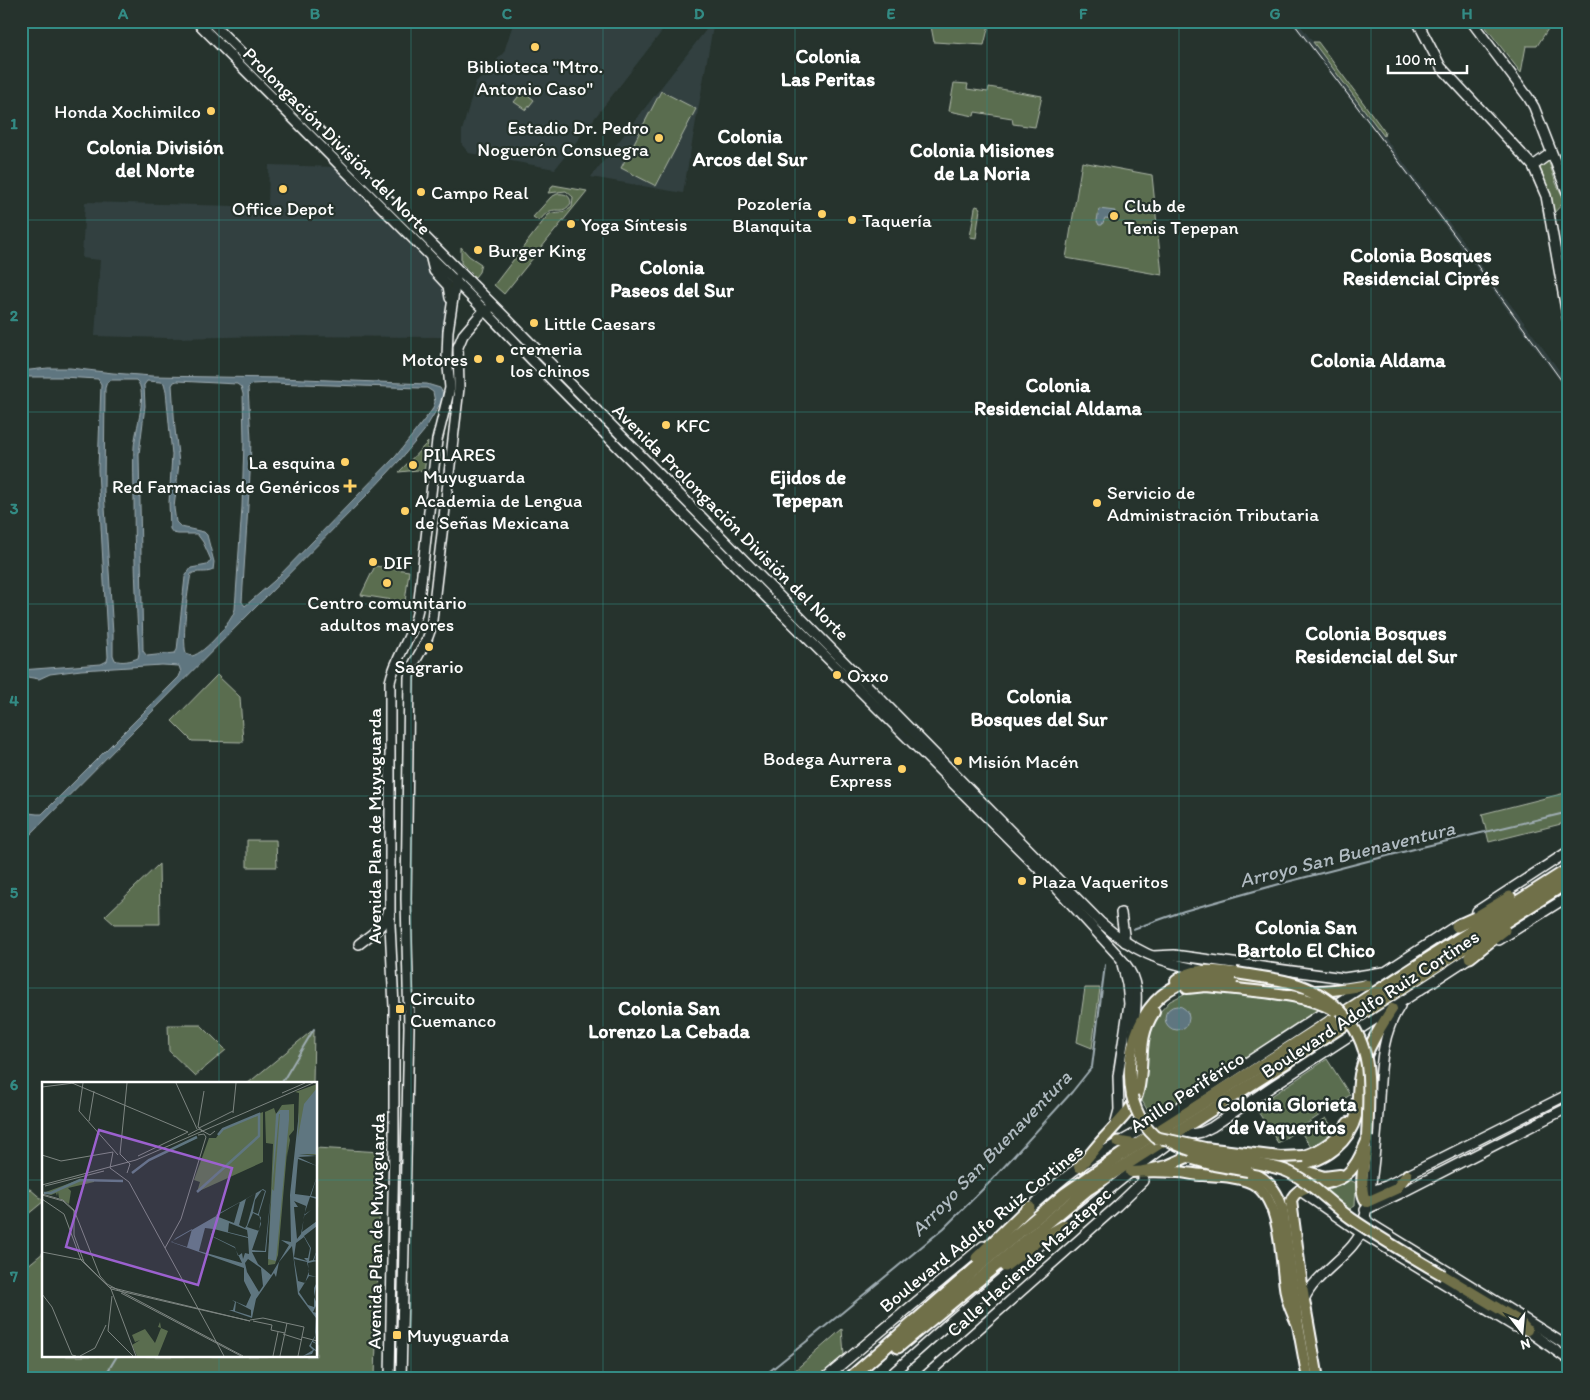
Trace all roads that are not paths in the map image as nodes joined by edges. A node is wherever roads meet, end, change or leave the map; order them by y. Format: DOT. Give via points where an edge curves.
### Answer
graph roads {
  1 [pos="196,21"];
  2 [pos="210,21"];
  3 [pos="1417,21"];
  4 [pos="1471,21"];
  5 [pos="1552,153"];
  6 [pos="1533,166"];
  7 [pos="1569,197"];
  8 [pos="390,202"];
  9 [pos="381,208"];
  10 [pos="431,258"];
  11 [pos="456,268"];
  12 [pos="456,282"];
  13 [pos="451,305"];
  14 [pos="489,308"];
  15 [pos="1569,328"];
  16 [pos="1569,851"];
  17 [pos="1569,867"];
  18 [pos="1568,881"];
  19 [pos="390,892"];
  20 [pos="1569,896"];
  21 [pos="1121,913"];
  22 [pos="1457,926"];
  23 [pos="1126,942"];
  24 [pos="359,944"];
  25 [pos="1151,956"];
  26 [pos="1470,957"];
  27 [pos="1121,959"];
  28 [pos="1202,970"];
  29 [pos="1386,972"];
  30 [pos="1367,985"];
  31 [pos="1159,997"];
  32 [pos="1403,1002"];
  33 [pos="1392,1009"];
  34 [pos="1346,1016"];
  35 [pos="1132,1054"];
  36 [pos="1569,1094"];
  37 [pos="1358,1095"];
  38 [pos="1569,1107"];
  39 [pos="1115,1125"];
  40 [pos="1144,1129"];
  41 [pos="1367,1139"];
  42 [pos="1156,1140"];
  43 [pos="1118,1142"];
  44 [pos="1169,1142"];
  45 [pos="1137,1145"];
  46 [pos="1146,1164"];
  47 [pos="1286,1164"];
  48 [pos="1079,1167"];
  49 [pos="1352,1169"];
  50 [pos="1131,1172"];
  51 [pos="1411,1174"];
  52 [pos="1420,1184"];
  53 [pos="1299,1190"];
  54 [pos="1366,1205"];
  55 [pos="1029,1208"];
  56 [pos="1064,1226"];
  57 [pos="1378,1228"];
  58 [pos="1360,1233"];
  59 [pos="1370,1239"];
  60 [pos="947,1293"];
  61 [pos="1304,1300"];
  62 [pos="926,1323"];
  63 [pos="1298,1325"];
  64 [pos="1527,1330"];
  65 [pos="1569,1348"];
  66 [pos="1569,1360"];
  67 [pos="390,1379"];
  68 [pos="401,1379"];
  69 [pos="824,1379"];
  70 [pos="849,1379"];
  71 [pos="860,1379"];
  72 [pos="886,1379"];
  73 [pos="922,1379"];
  74 [pos="1308,1379"];
  75 [pos="1318,1379"];
  1 -- 9 [label="main road, Prolongación División del Norte"];
  2 -- 8 [label="main road, Prolongación División del Norte"];
  3 -- 6 [label="main road" via="1441,67"];
  4 -- 5 [label="main road" via="1528,96"];
  5 -- 6 [label="main road"];
  5 -- 7 [label="main road"];
  6 -- 15 [label="main road" via="1546,196"];
  8 -- 9 [label="main road"];
  8 -- 11 [label="main road, Prolongación División del Norte"];
  9 -- 10 [label="main road, Prolongación División del Norte"];
  10 -- 12 [label="main road, Prolongación División del Norte"];
  10 -- 13 [label="main road" via="434,271 448,286"];
  11 -- 12 [label="main road, Avenida Plan de Muyuguarda"];
  11 -- 14 [label="main road, Avenida Prolongación División del Norte"];
  12 -- 13 [label="main road, Avenida Plan de Muyuguarda"];
  12 -- 14 [label="main road, Avenida Prolongación División del Norte"];
  13 -- 19 [label="main road, Avenida Plan de Muyuguarda" via="447,356 450,388 436,440 416,624 392,671 390,682"];
  14 -- 23 [label="main road, Avenida Prolongación División del Norte" via="1100,922"];
  14 -- 27 [label="main road, Avenida Prolongación División del Norte" via="531,359 1040,870"];
  14 -- 68 [label="main road, Avenida Plan de Muyuguarda" via="463,335 458,347 459,388 434,611 429,634 408,677 408,1027"];
  16 -- 22 [label="main road, Boulevard Adolfo Ruiz Cortines"];
  17 -- 22 [label="highway"];
  17 -- 45 [label="highway, Anillo Periférico"];
  18 -- 26 [label="highway" via="1543,904"];
  18 -- 42 [label="highway, Anillo Periférico"];
  19 -- 24 [label="main road" via="384,921"];
  19 -- 67 [label="main road, Avenida Plan de Muyuguarda" via="394,1007"];
  20 -- 26 [label="main road, Boulevard Adolfo Ruiz Cortines"];
  21 -- 23 [label="main road"];
  22 -- 29 [label="main road, Boulevard Adolfo Ruiz Cortines"];
  23 -- 25 [label="main road, Avenida Prolongación División del Norte"];
  25 -- 28 [label="main road, Avenida Prolongación División del Norte" via="1170,964"];
  25 -- 29 [label="main road" via="1174,955 1344,978"];
  26 -- 32 [label="main road, Boulevard Adolfo Ruiz Cortines"];
  27 -- 35 [label="main road, Avenida Prolongación División del Norte" via="1132,974 1137,996"];
  27 -- 39 [label="main road" via="1129,1004 1118,1076 1119,1110"];
  28 -- 31 [label="main road" via="1182,976"];
  28 -- 34 [label="main road, Avenida Prolongación División del Norte, bridge" via="1236,973 1310,989 1324,996"];
  29 -- 30 [label="main road, Boulevard Adolfo Ruiz Cortines"];
  30 -- 31 [label="main road" via="1309,991 1208,978 1184,982"];
  30 -- 40 [label="main road, Boulevard Adolfo Ruiz Cortines"];
  31 -- 35 [label="main road" via="1141,1021"];
  32 -- 33 [label="main road, Boulevard Adolfo Ruiz Cortines"];
  32 -- 54 [label="main road" via="1384,1041 1373,1171"];
  33 -- 37 [label="main road" via="1363,1064"];
  33 -- 44 [label="main road, Boulevard Adolfo Ruiz Cortines" via="1212,1127"];
  34 -- 39 [label="main road, bridge" via="1310,999 1290,995 1206,986 1191,987 1171,995 1149,1021 1143,1038 1137,1096"];
  34 -- 41 [label="main road, Avenida Prolongación División del Norte, bridge" via="1355,1027 1365,1051"];
  35 -- 42 [label="main road, bridge" via="1130,1081 1133,1101 1140,1118"];
  36 -- 51 [label="main road"];
  37 -- 44 [label="main road, bridge" via="1350,1118 1340,1133 1325,1147 1304,1156 1280,1157"];
  37 -- 47 [label="main road" via="1352,1127 1339,1146 1312,1162"];
  38 -- 52 [label="main road"];
  39 -- 48 [label="main road"];
  40 -- 43 [label="main road, Boulevard Adolfo Ruiz Cortines"];
  40 -- 45 [label="highway"];
  41 -- 49 [label="main road"];
  41 -- 54 [label="main road, Avenida Prolongación División del Norte" via="1362,1191"];
  42 -- 44 [label="highway"];
  42 -- 46 [label="highway"];
  42 -- 62 [label="highway, Anillo Periférico" via="1088,1189"];
  42 -- 63 [label="main road, bridge" via="1192,1158 1248,1171 1274,1190 1280,1203"];
  43 -- 45 [label="highway"];
  43 -- 48 [label="main road, Boulevard Adolfo Ruiz Cortines"];
  44 -- 46 [label="main road, Boulevard Adolfo Ruiz Cortines"];
  44 -- 64 [label="main road, bridge" via="1204,1155 1284,1170 1306,1182 1354,1220"];
  45 -- 60 [label="highway, Anillo Periférico" via="1065,1194"];
  46 -- 47 [label="main road" via="1161,1168 1204,1154"];
  46 -- 50 [label="main road"];
  46 -- 63 [label="main road" via="1179,1172 1240,1179 1263,1191 1275,1215 1286,1294"];
  46 -- 73 [label="main road, Calle Hacienda Mazatepec" via="1142,1181 1116,1206"];
  47 -- 49 [label="main road" via="1324,1177 1339,1176"];
  48 -- 55 [label="main road, Boulevard Adolfo Ruiz Cortines"];
  49 -- 53 [label="main road" via="1336,1181"];
  50 -- 56 [label="main road"];
  51 -- 52 [label="main road"];
  51 -- 54 [label="main road" via="1396,1189"];
  52 -- 54 [label="main road"];
  53 -- 58 [label="main road"];
  53 -- 61 [label="main road" via="1291,1204"];
  54 -- 57 [label="main road" via="1368,1222"];
  54 -- 58 [label="main road"];
  55 -- 60 [label="highway" via="960,1274"];
  55 -- 69 [label="main road, Boulevard Adolfo Ruiz Cortines"];
  56 -- 62 [label="highway" via="1037,1241"];
  56 -- 72 [label="main road"];
  57 -- 59 [label="main road" via="1370,1233"];
  57 -- 65 [label="main road"];
  58 -- 59 [label="main road"];
  58 -- 61 [label="main road" via="1354,1244 1314,1284"];
  59 -- 64 [label="main road"];
  60 -- 70 [label="highway, Anillo Periférico"];
  61 -- 75 [label="main road"];
  62 -- 71 [label="highway, Anillo Periférico"];
  63 -- 74 [label="main road"];
  64 -- 66 [label="main road"];
}
